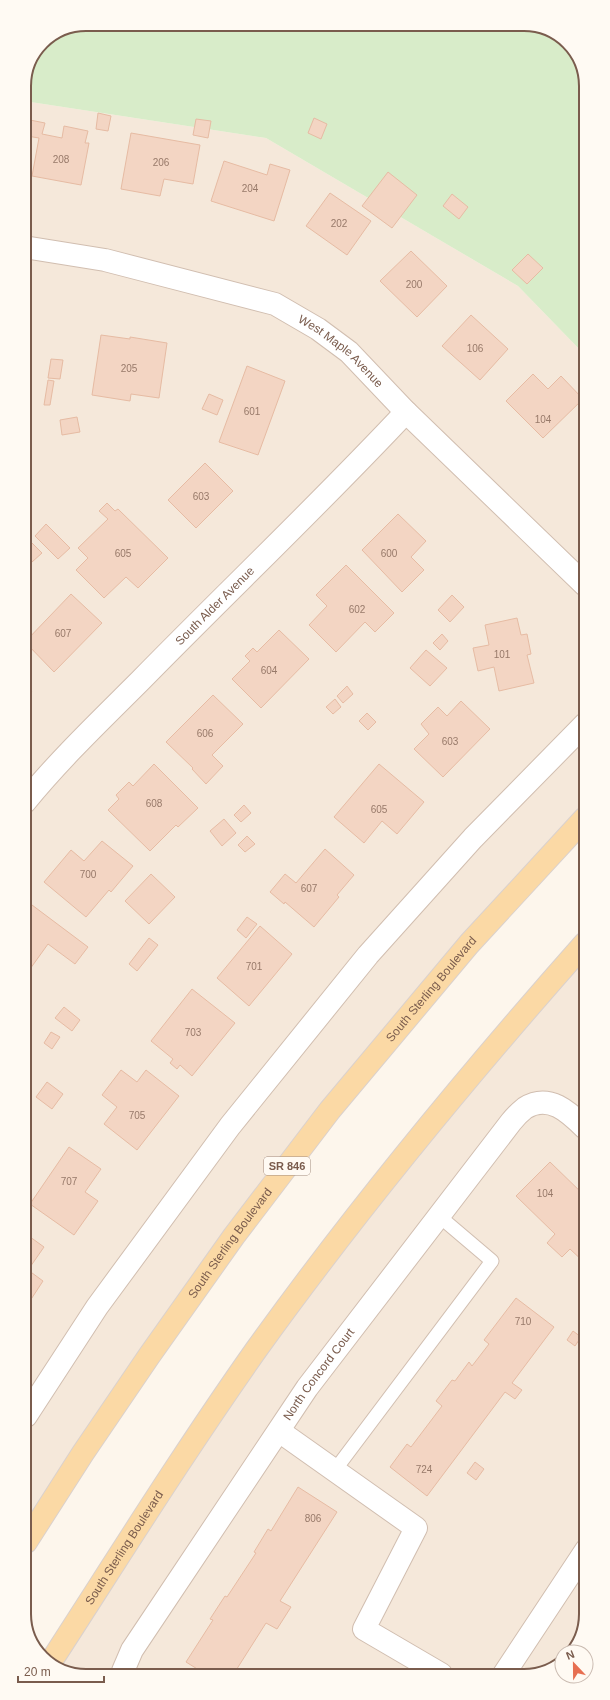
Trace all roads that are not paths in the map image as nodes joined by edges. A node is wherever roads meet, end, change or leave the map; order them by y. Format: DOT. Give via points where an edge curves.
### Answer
graph roads {
  1 [pos="31,248"];
  2 [pos="406,412"];
  3 [pos="579,579"];
  4 [pos="579,730"];
  5 [pos="31,795"];
  6 [pos="579,825"];
  7 [pos="579,951"];
  8 [pos="579,1123"];
  9 [pos="439,1216"];
  10 [pos="31,1408"];
  11 [pos="279,1430"];
  12 [pos="335,1470"];
  13 [pos="31,1534"];
  14 [pos="579,1565"];
  15 [pos="53,1658"];
  16 [pos="125,1669"];
  17 [pos="432,1669"];
  18 [pos="507,1669"];
  1 -- 2 [label="street, West Maple Avenue" via="105,260 275,304 318,328 349,352"];
  2 -- 3 [label="street, West Maple Avenue"];
  2 -- 5 [label="street, South Alder Avenue" via="356,466 46,776"];
  4 -- 10 [label="street" via="473,838 368,956 230,1126 97,1307"];
  6 -- 13 [label="main road, South Sterling Boulevard / SR 846" via="469,944 330,1110 234,1236 149,1356"];
  7 -- 15 [label="main road, South Sterling Boulevard" via="484,1058 334,1244 190,1446"];
  8 -- 9 [label="street, North Concord Court" via="562,1107 544,1102 525,1108 511,1122"];
  9 -- 11 [label="street, North Concord Court" via="307,1388"];
  9 -- 12 [label="lane" via="492,1261"];
  11 -- 12 [label="street"];
  11 -- 16 [label="street, North Concord Court" via="132,1650"];
  12 -- 17 [label="street" via="416,1528 364,1629"];
  14 -- 18 [label="street"];
}
